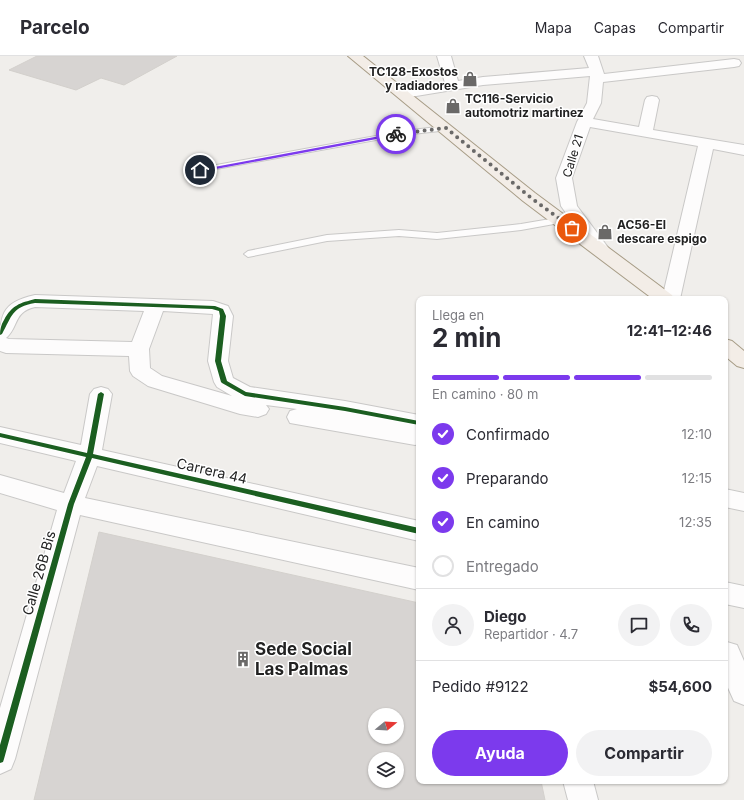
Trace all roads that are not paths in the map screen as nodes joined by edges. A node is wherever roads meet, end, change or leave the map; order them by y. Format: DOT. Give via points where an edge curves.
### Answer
graph roads {
  1 [pos="355,56"];
  2 [pos="444,56"];
  3 [pos="591,56"];
  4 [pos="734,63"];
  5 [pos="597,75"];
  6 [pos="453,86"];
  7 [pos="404,94"];
  8 [pos="652,100"];
  9 [pos="584,122"];
  10 [pos="446,128"];
  11 [pos="645,132"];
  12 [pos="706,144"];
  13 [pos="744,150"];
  14 [pos="200,170"];
  15 [pos="562,220"];
  16 [pos="601,250"];
  17 [pos="248,254"];
  18 [pos="661,296"];
  19 [pos="672,296"];
  20 [pos="155,306"];
  21 [pos="0,333"];
  22 [pos="0,343"];
  23 [pos="728,348"];
  24 [pos="139,349"];
  25 [pos="744,361"];
  26 [pos="101,394"];
  27 [pos="416,422"];
  28 [pos="0,435"];
  29 [pos="416,437"];
  30 [pos="90,455"];
  31 [pos="0,484"];
  32 [pos="728,484"];
  33 [pos="744,487"];
  34 [pos="728,499"];
  35 [pos="744,502"];
  36 [pos="71,504"];
  37 [pos="416,530"];
  38 [pos="416,578"];
  39 [pos="728,594"];
  40 [pos="744,597"];
  41 [pos="732,654"];
  42 [pos="744,692"];
  43 [pos="0,759"];
  44 [pos="579,784"];
  45 [pos="583,800"];
  1 -- 7 [label="main road"];
  2 -- 6 [label="street"];
  3 -- 5 [label="street, Calle 21"];
  4 -- 5 [label="street"];
  5 -- 6 [label="street" via="483,81"];
  5 -- 9 [label="street, Calle 21" via="594,103"];
  6 -- 7 [label="street"];
  7 -- 10 [label="main road"];
  8 -- 11 [label="street"];
  9 -- 11 [label="street"];
  9 -- 16 [label="street, Calle 21" via="564,178 569,206"];
  10 -- 14 [label="lane" via="403,133"];
  10 -- 15 [label="main road"];
  11 -- 12 [label="street"];
  12 -- 13 [label="street"];
  12 -- 19 [label="street"];
  15 -- 16 [label="main road"];
  15 -- 17 [label="lane" via="437,236 399,233 327,238"];
  16 -- 18 [label="main road"];
  20 -- 21 [label="street" via="35,301 22,303 13,309"];
  20 -- 24 [label="street"];
  20 -- 27 [label="street" via="213,307 221,310 223,316 218,361 224,382 245,394"];
  22 -- 24 [label="street" via="6,346"];
  23 -- 25 [label="main road"];
  24 -- 29 [label="street" via="140,371 155,381 240,406"];
  26 -- 30 [label="street, Calle 26B Bis"];
  28 -- 30 [label="street, Carrera 44"];
  30 -- 36 [label="street, Calle 26B Bis"];
  30 -- 37 [label="street, Carrera 44"];
  31 -- 36 [label="street"];
  32 -- 33 [label="street"];
  34 -- 35 [label="street"];
  36 -- 38 [label="street"];
  36 -- 43 [label="street, Calle 26B Bis"];
  39 -- 40 [label="street"];
  41 -- 42 [label="street"];
  44 -- 45 [label="street"];
}
